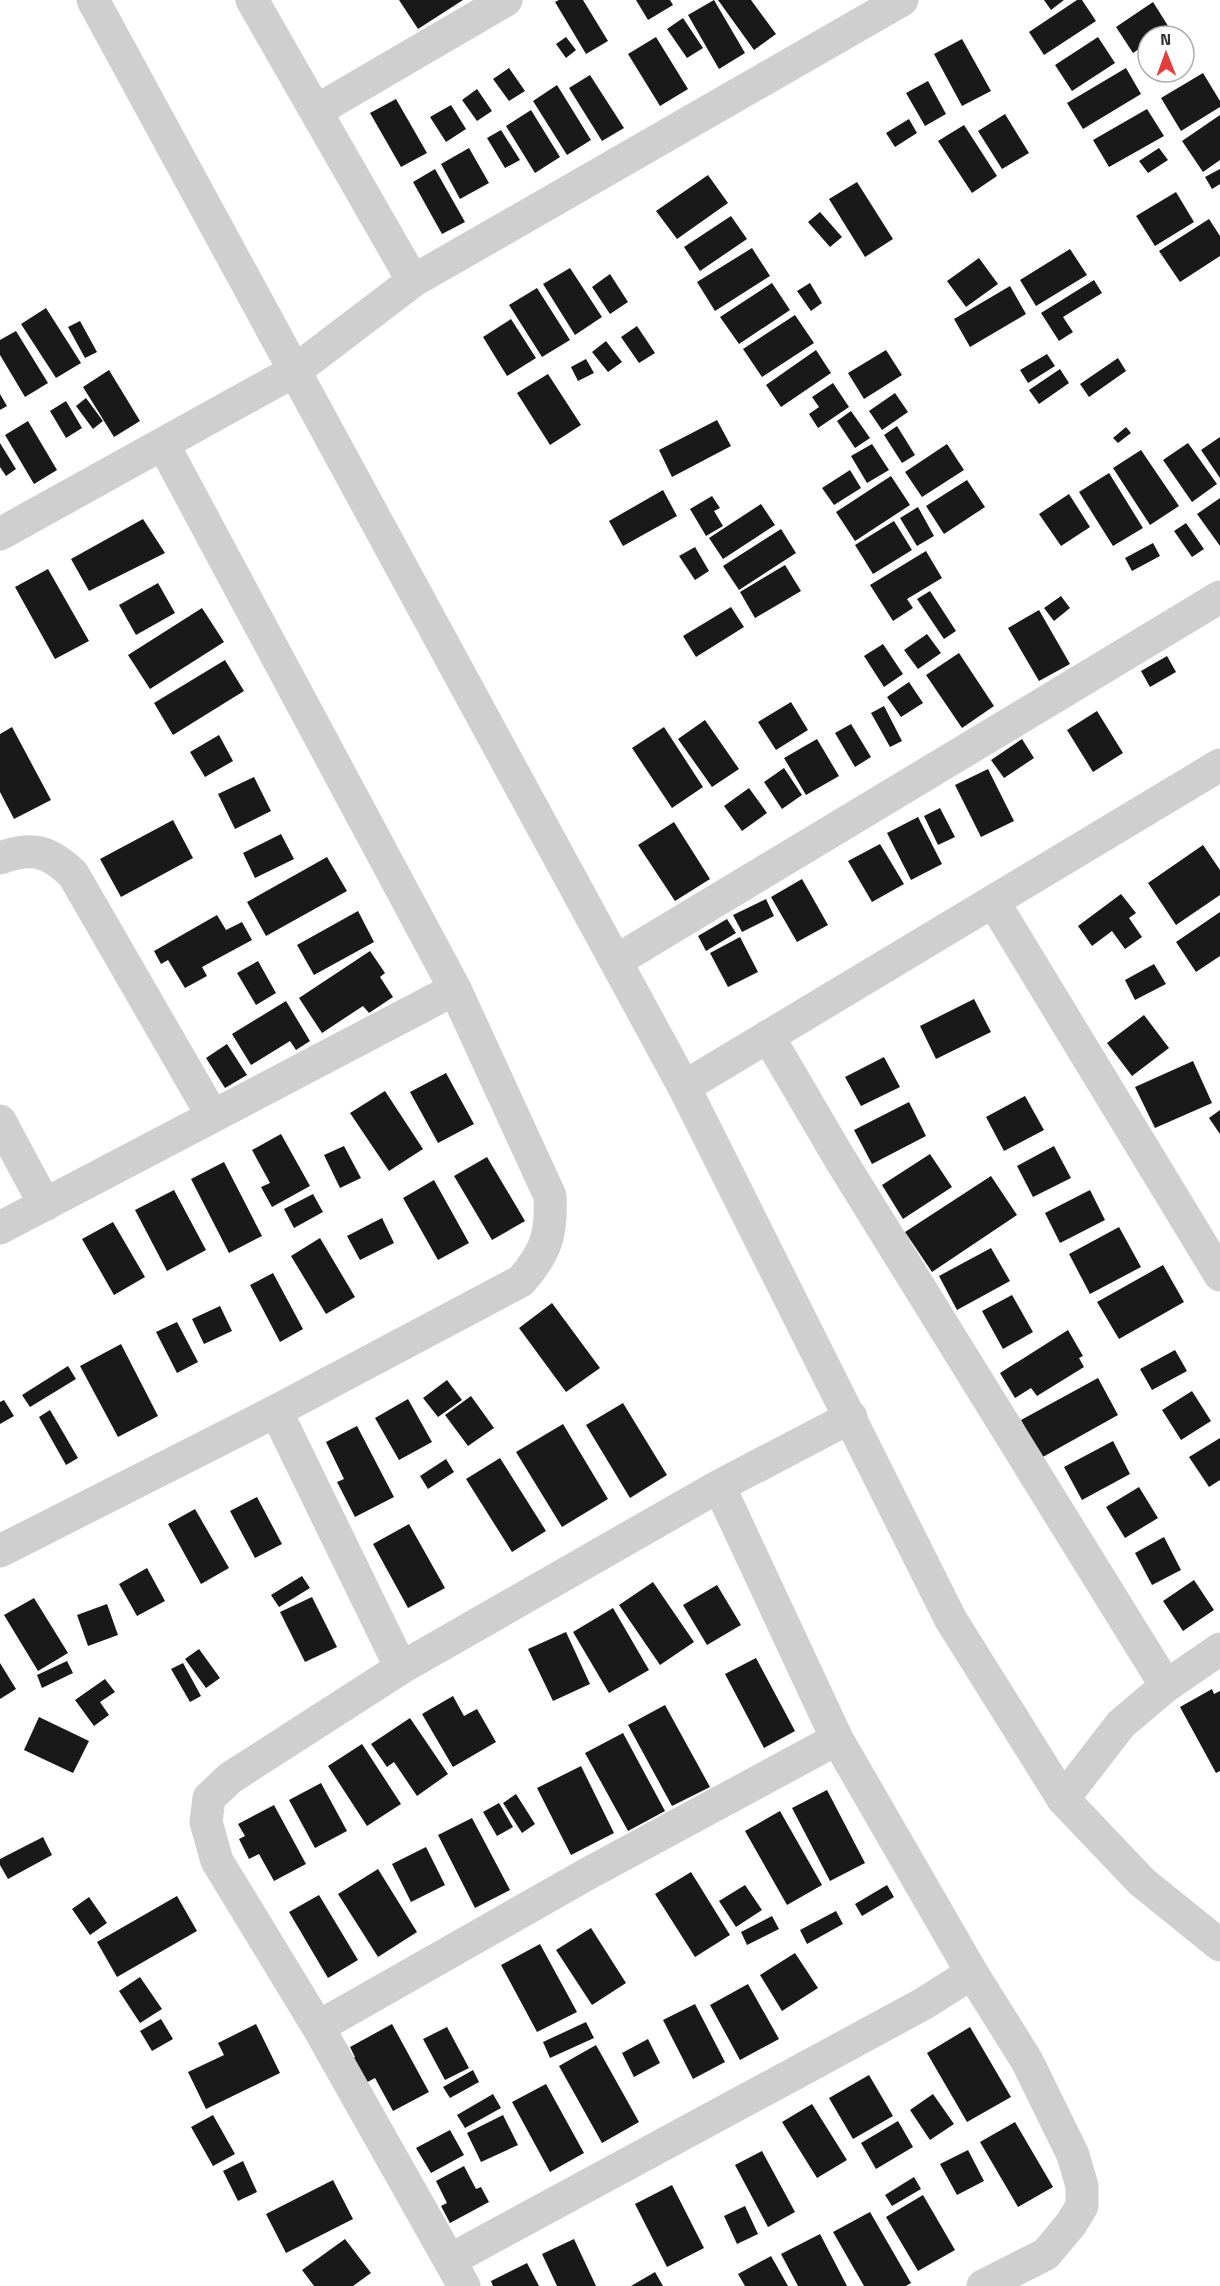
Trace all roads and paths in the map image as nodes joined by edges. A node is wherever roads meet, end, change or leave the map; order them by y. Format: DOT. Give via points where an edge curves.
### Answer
graph roads {
  1 [pos="93,0"];
  2 [pos="252,0"];
  3 [pos="506,0"];
  4 [pos="902,0"];
  5 [pos="316,111"];
  6 [pos="413,281"];
  7 [pos="296,370"];
  8 [pos="163,444"];
  9 [pos="0,534"];
  10 [pos="1220,597"];
  11 [pos="1220,765"];
  12 [pos="0,858"];
  13 [pos="993,901"];
  14 [pos="616,961"];
  15 [pos="455,989"];
  16 [pos="768,1036"];
  17 [pos="684,1087"];
  18 [pos="212,1115"];
  19 [pos="0,1121"];
  20 [pos="45,1204"];
  21 [pos="0,1228"];
  22 [pos="1220,1275"];
  23 [pos="276,1411"];
  24 [pos="851,1417"];
  25 [pos="719,1486"];
  26 [pos="0,1551"];
  27 [pos="1220,1649"];
  28 [pos="401,1668"];
  29 [pos="1166,1686"];
  30 [pos="837,1739"];
  31 [pos="1063,1799"];
  32 [pos="1220,1945"];
  33 [pos="972,1973"];
  34 [pos="318,2027"];
  35 [pos="457,2273"];
  36 [pos="983,2286"];
  1 -- 7 [label="street"];
  2 -- 5 [label="street"];
  3 -- 5 [label="street"];
  4 -- 6 [label="street"];
  5 -- 6 [label="street"];
  6 -- 7 [label="street"];
  7 -- 8 [label="street"];
  7 -- 14 [label="street"];
  8 -- 9 [label="street"];
  8 -- 15 [label="street"];
  10 -- 14 [label="street"];
  11 -- 13 [label="street"];
  12 -- 18 [label="street" via="42,852 73,874"];
  13 -- 16 [label="street"];
  13 -- 22 [label="street"];
  14 -- 17 [label="street"];
  15 -- 18 [label="street"];
  15 -- 23 [label="street" via="549,1196 548,1239 539,1260 521,1281"];
  16 -- 17 [label="street"];
  16 -- 29 [label="street"];
  17 -- 24 [label="street"];
  18 -- 20 [label="street"];
  19 -- 20 [label="street"];
  20 -- 21 [label="street"];
  23 -- 26 [label="street"];
  23 -- 28 [label="street"];
  24 -- 25 [label="street"];
  24 -- 31 [label="street" via="951,1620"];
  25 -- 28 [label="street"];
  25 -- 30 [label="street"];
  27 -- 29 [label="street"];
  28 -- 34 [label="street" via="230,1778 209,1798 206,1821 217,1861"];
  29 -- 31 [label="street" via="1121,1724"];
  30 -- 33 [label="street"];
  30 -- 34 [label="street" via="589,1873"];
  31 -- 32 [label="street" via="1142,1882"];
  33 -- 35 [label="street"];
  33 -- 36 [label="street" via="1027,2061 1073,2155 1082,2186 1082,2206 1046,2254"];
  34 -- 35 [label="street"];
}
